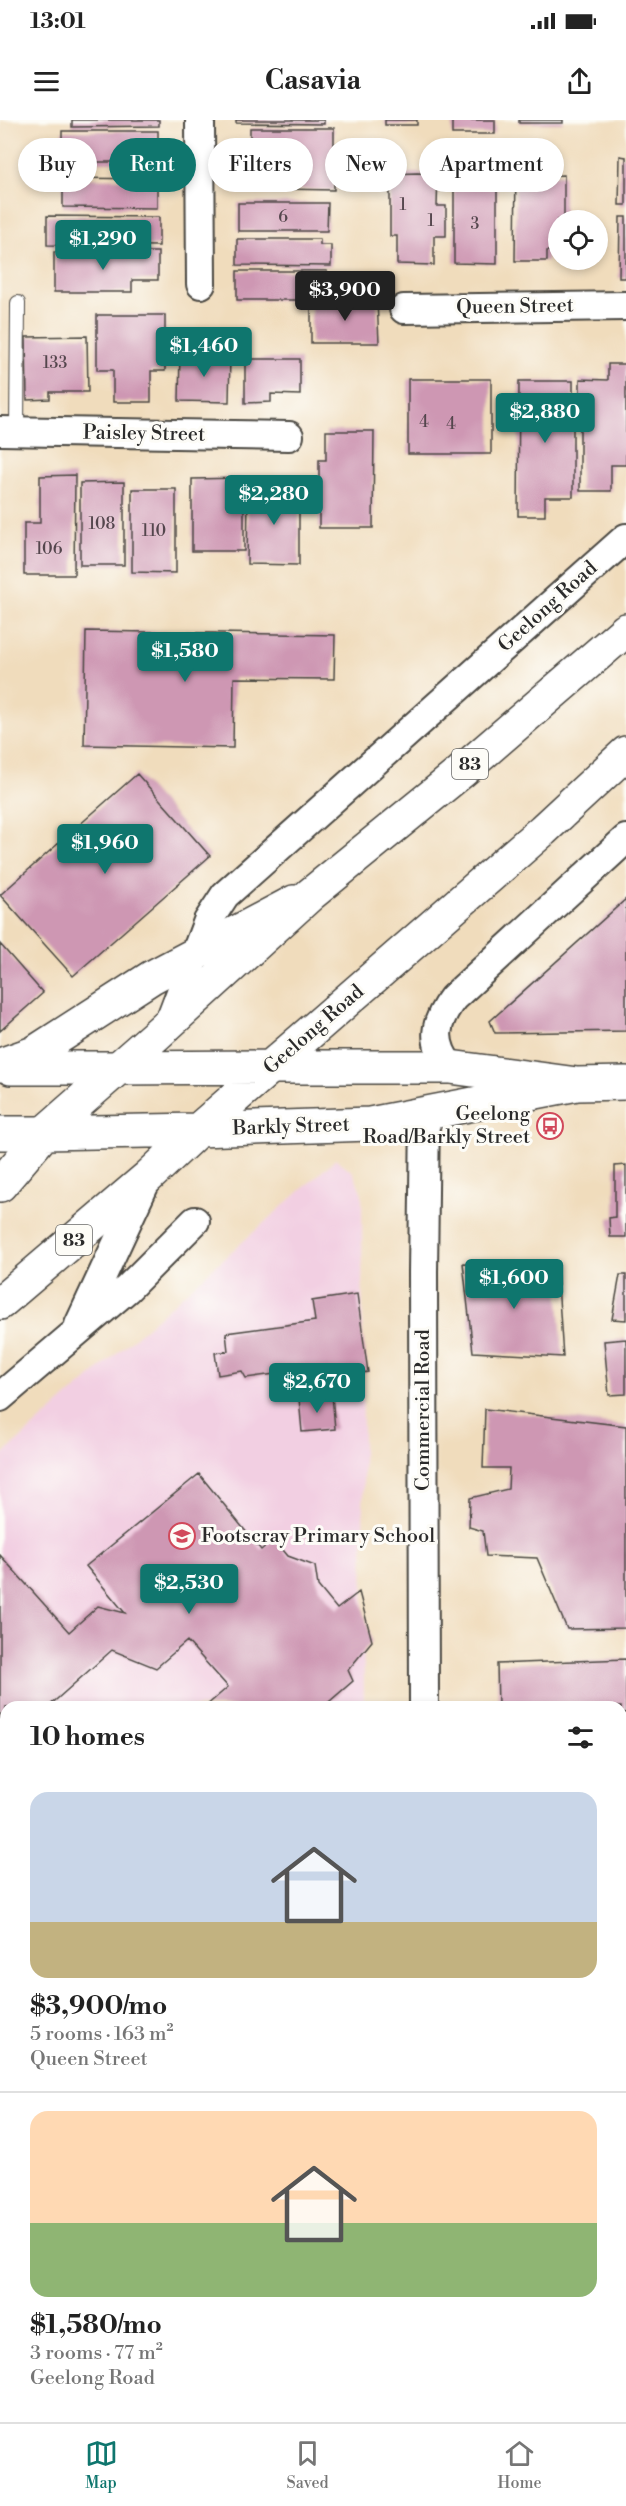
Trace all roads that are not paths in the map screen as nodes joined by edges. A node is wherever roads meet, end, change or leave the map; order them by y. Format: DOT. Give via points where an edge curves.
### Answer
graph roads {
  1 [pos="200,120"];
  2 [pos="201,284"];
  3 [pos="18,303"];
  4 [pos="626,306"];
  5 [pos="404,309"];
  6 [pos="9,432"];
  7 [pos="289,436"];
  8 [pos="626,538"];
  9 [pos="626,630"];
  10 [pos="626,753"];
  11 [pos="626,839"];
  12 [pos="311,894"];
  13 [pos="195,954"];
  14 [pos="170,1022"];
  15 [pos="0,1067"];
  16 [pos="272,1067"];
  17 [pos="450,1067"];
  18 [pos="117,1068"];
  19 [pos="626,1083"];
  20 [pos="577,1084"];
  21 [pos="426,1113"];
  22 [pos="198,1130"];
  23 [pos="0,1133"];
  24 [pos="44,1133"];
  25 [pos="148,1177"];
  26 [pos="0,1185"];
  27 [pos="195,1221"];
  28 [pos="0,1304"];
  29 [pos="75,1335"];
  30 [pos="0,1397"];
  31 [pos="424,1701"];
  1 -- 2 [label="street"];
  3 -- 6 [label="lane"];
  4 -- 5 [label="street, Queen Street"];
  6 -- 7 [label="street, Paisley Street"];
  8 -- 13 [label="street, Geelong Road" via="225,895 213,911"];
  9 -- 12 [label="main road, Geelong Road / 83"];
  10 -- 16 [label="main road, Geelong Road / 83"];
  11 -- 17 [label="street" via="453,998 437,1033 440,1052"];
  12 -- 13 [label="main road"];
  12 -- 14 [label="main road, Geelong Road / 83"];
  13 -- 14 [label="street, Geelong Road"];
  13 -- 15 [label="main road" via="34,1053"];
  14 -- 18 [label="main road, Geelong Road / 83"];
  15 -- 18 [label="main road, Barkly Street"];
  16 -- 17 [label="main road, Barkly Street"];
  16 -- 18 [label="main road, Barkly Street"];
  16 -- 22 [label="main road, Geelong Road / 83"];
  17 -- 20 [label="main road, Barkly Street"];
  18 -- 24 [label="main road, Geelong Road / 83"];
  19 -- 20 [label="main road, Barkly Street"];
  20 -- 21 [label="main road, Barkly Street"];
  21 -- 22 [label="main road, Barkly Street" via="370,1124"];
  21 -- 31 [label="street, Commercial Road"];
  22 -- 24 [label="main road, Barkly Street"];
  22 -- 25 [label="main road, Geelong Road / 83"];
  23 -- 24 [label="main road, Barkly Street"];
  24 -- 26 [label="main road, Geelong Road / 83"];
  25 -- 28 [label="main road, Geelong Road / 83"];
  25 -- 29 [label="street"];
  27 -- 29 [label="street"];
  29 -- 30 [label="street"];
}
